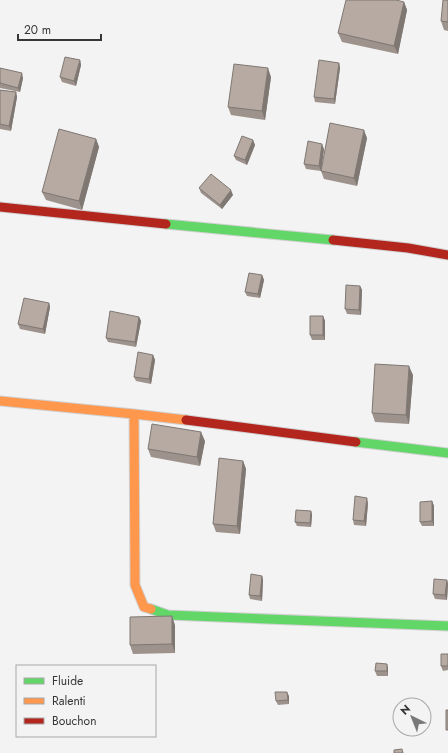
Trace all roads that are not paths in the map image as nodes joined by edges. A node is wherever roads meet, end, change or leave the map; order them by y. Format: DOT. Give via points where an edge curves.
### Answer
graph roads {
  1 [pos="0,207"];
  2 [pos="448,255"];
  3 [pos="0,401"];
  4 [pos="134,414"];
  5 [pos="448,453"];
  6 [pos="448,626"];
  1 -- 2 [label="street" via="408,248"];
  3 -- 4 [label="street"];
  4 -- 5 [label="street"];
  4 -- 6 [label="street" via="135,585 144,608 168,615"];
}
